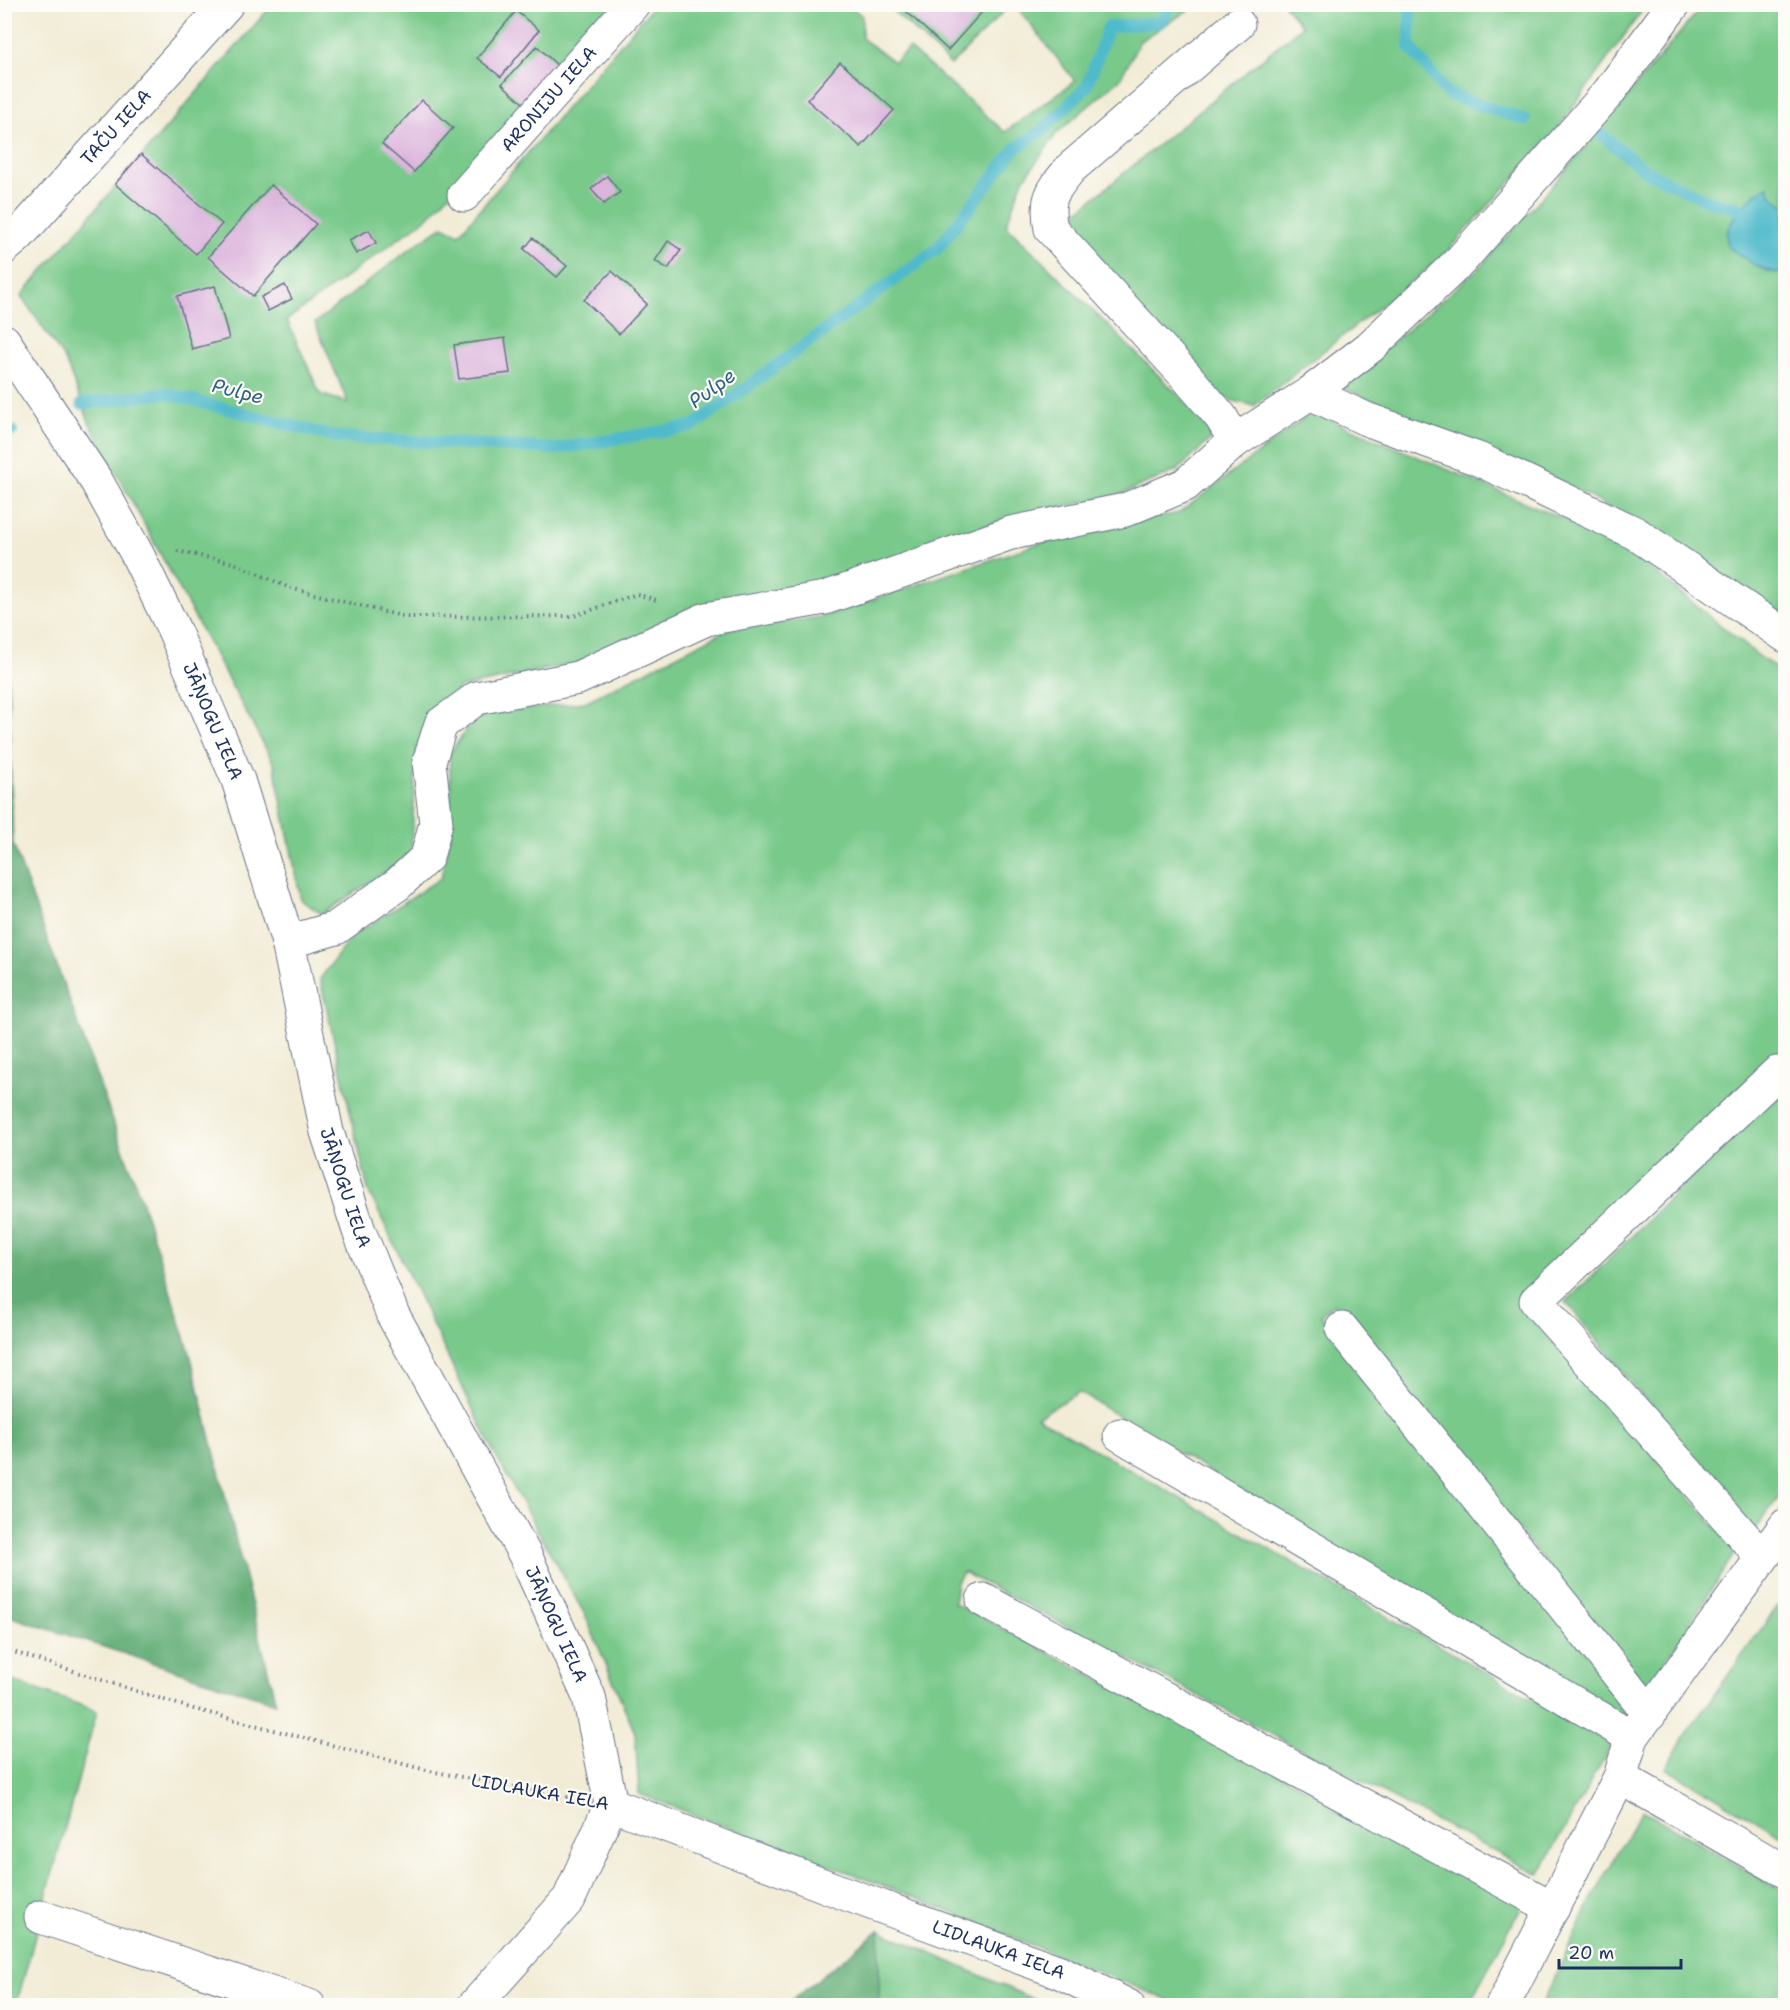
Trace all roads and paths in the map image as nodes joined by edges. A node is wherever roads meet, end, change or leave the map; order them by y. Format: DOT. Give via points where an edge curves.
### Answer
graph roads {
  1 [pos="227,4"];
  2 [pos="633,4"];
  3 [pos="1674,4"];
  4 [pos="1238,24"];
  5 [pos="464,195"];
  6 [pos="4,248"];
  7 [pos="4,341"];
  8 [pos="1310,393"];
  9 [pos="1235,441"];
  10 [pos="137,554"];
  11 [pos="706,619"];
  12 [pos="1785,636"];
  13 [pos="288,942"];
  14 [pos="1776,1073"];
  15 [pos="1342,1329"];
  16 [pos="1120,1435"];
  17 [pos="1777,1539"];
  18 [pos="984,1600"];
  19 [pos="4,1649"];
  20 [pos="1641,1725"];
  21 [pos="1620,1776"];
  22 [pos="610,1804"];
  23 [pos="1785,1872"];
  24 [pos="1553,1908"];
  25 [pos="41,1917"];
  26 [pos="309,2006"];
  27 [pos="474,2006"];
  28 [pos="1128,2006"];
  29 [pos="1502,2006"];
  1 -- 6 [label="street, TAČU IELA"];
  2 -- 5 [label="street, ARONIJU IELA"];
  3 -- 8 [label="street" via="1609,92 1461,260 1370,347"];
  4 -- 9 [label="street" via="1071,168 1053,190 1047,211 1051,229 1186,376 1221,417"];
  7 -- 10 [label="street, JĀŅOGU IELA" via="97,482"];
  8 -- 9 [label="street"];
  8 -- 12 [label="street" via="1366,419 1478,459 1635,534"];
  9 -- 11 [label="street" via="1185,485 1125,510 1011,533 825,598"];
  10 -- 11 [label="path" via="177,551 234,563 290,588 405,617 574,616 637,594 692,609"];
  10 -- 13 [label="street, JĀŅOGU IELA" via="238,780"];
  11 -- 13 [label="street" via="578,678 477,698 441,724 429,762 436,823 428,857 398,884 336,928"];
  13 -- 22 [label="street, JĀŅOGU IELA" via="327,1132 359,1231 393,1315 525,1555 589,1697"];
  14 -- 17 [label="street" via="1536,1301"];
  15 -- 20 [label="street"];
  16 -- 20 [label="street"];
  17 -- 20 [label="street"];
  18 -- 24 [label="street"];
  19 -- 22 [label="path, LIDLAUKA IELA" via="190,1708 430,1771"];
  20 -- 21 [label="street"];
  21 -- 23 [label="street"];
  21 -- 24 [label="street"];
  22 -- 27 [label="street" via="569,1899"];
  22 -- 28 [label="street, LIDLAUKA IELA" via="1060,1972"];
  24 -- 29 [label="street"];
  25 -- 26 [label="street"];
}
